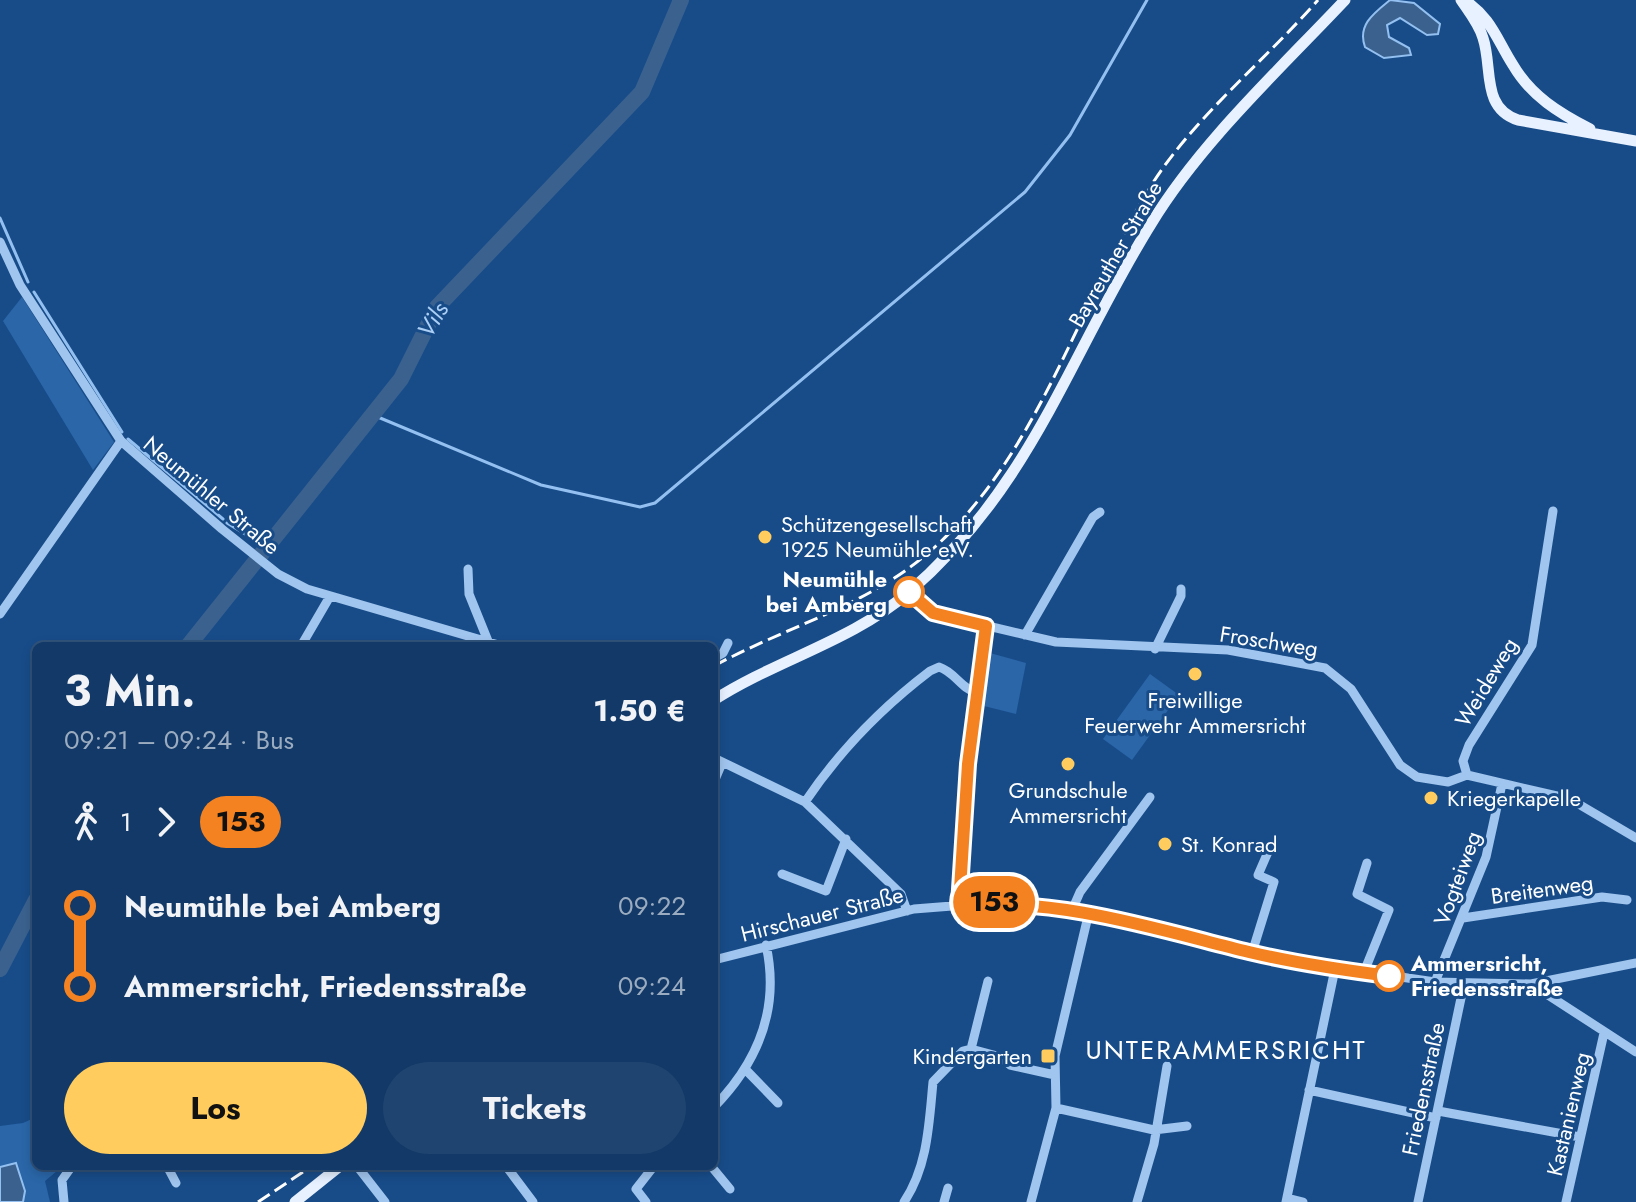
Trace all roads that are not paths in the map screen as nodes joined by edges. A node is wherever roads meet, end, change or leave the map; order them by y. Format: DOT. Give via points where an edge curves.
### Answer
graph roads {
  1 [pos="1345,0"];
  2 [pos="1463,0"];
  3 [pos="1594,132"];
  4 [pos="1635,141"];
  5 [pos="0,242"];
  6 [pos="121,441"];
  7 [pos="1553,511"];
  8 [pos="1100,512"];
  9 [pos="468,569"];
  10 [pos="1181,589"];
  11 [pos="909,592"];
  12 [pos="329,598"];
  13 [pos="0,614"];
  14 [pos="986,626"];
  15 [pos="1025,635"];
  16 [pos="488,641"];
  17 [pos="303,642"];
  18 [pos="728,643"];
  19 [pos="1155,649"];
  20 [pos="718,656"];
  21 [pos="977,693"];
  22 [pos="718,698"];
  23 [pos="718,761"];
  24 [pos="1467,775"];
  25 [pos="1502,784"];
  26 [pos="1150,797"];
  27 [pos="805,802"];
  28 [pos="1636,838"];
  29 [pos="846,839"];
  30 [pos="1268,852"];
  31 [pos="1367,863"];
  32 [pos="782,874"];
  33 [pos="1627,900"];
  34 [pos="959,905"];
  35 [pos="1073,908"];
  36 [pos="907,911"];
  37 [pos="1089,912"];
  38 [pos="1463,918"];
  39 [pos="766,945"];
  40 [pos="1252,953"];
  41 [pos="718,959"];
  42 [pos="1636,963"];
  43 [pos="1335,969"];
  44 [pos="1364,972"];
  45 [pos="988,981"];
  46 [pos="1435,982"];
  47 [pos="1464,984"];
  48 [pos="1531,984"];
  49 [pos="1604,1033"];
  50 [pos="971,1049"];
  51 [pos="1636,1052"];
  52 [pos="1167,1066"];
  53 [pos="746,1070"];
  54 [pos="1055,1075"];
  55 [pos="1309,1090"];
  56 [pos="718,1102"];
  57 [pos="778,1103"];
  58 [pos="1056,1108"];
  59 [pos="1437,1114"];
  60 [pos="1187,1126"];
  61 [pos="1154,1130"];
  62 [pos="1580,1137"];
  63 [pos="69,1170"];
  64 [pos="169,1170"];
  65 [pos="335,1170"];
  66 [pos="360,1170"];
  67 [pos="509,1170"];
  68 [pos="651,1170"];
  69 [pos="714,1170"];
  70 [pos="176,1183"];
  71 [pos="948,1188"];
  72 [pos="730,1189"];
  73 [pos="1287,1200"];
  74 [pos="64,1202"];
  75 [pos="295,1202"];
  76 [pos="385,1202"];
  77 [pos="533,1202"];
  78 [pos="646,1202"];
  79 [pos="904,1202"];
  80 [pos="944,1202"];
  81 [pos="1031,1202"];
  82 [pos="1137,1202"];
  83 [pos="1303,1202"];
  84 [pos="1418,1202"];
  85 [pos="1566,1202"];
  1 -- 11 [label="main road, Bayreuther Straße" via="1175,188 1120,277 1032,448 984,516"];
  2 -- 3 [label="main road" via="1490,23 1530,90"];
  2 -- 3 [label="main road" via="1484,42 1499,109 1518,120"];
  3 -- 4 [label="main road"];
  5 -- 6 [label="street, Neumühler Straße" via="20,285"];
  6 -- 12 [label="street, Neumühler Straße" via="278,574"];
  6 -- 13 [label="street"];
  7 -- 24 [label="street, Weideweg" via="1532,645 1469,745 1463,761"];
  8 -- 15 [label="street"];
  9 -- 16 [label="street" via="469,594"];
  10 -- 19 [label="street"];
  11 -- 14 [label="street, Froschweg" via="933,613"];
  11 -- 22 [label="main road" via="856,628"];
  12 -- 16 [label="street, Neumühler Straße"];
  12 -- 17 [label="street"];
  14 -- 15 [label="street, Froschweg"];
  14 -- 21 [label="street"];
  15 -- 19 [label="street, Froschweg"];
  18 -- 20 [label="street"];
  19 -- 24 [label="street, Froschweg" via="1228,650 1325,668 1351,689 1400,765 1417,777 1448,782"];
  21 -- 27 [label="street" via="966,690 945,669 930,671 861,729"];
  21 -- 34 [label="street"];
  23 -- 27 [label="street"];
  24 -- 25 [label="street"];
  25 -- 28 [label="street" via="1570,799"];
  25 -- 38 [label="street, Vogteiweg" via="1495,830"];
  26 -- 35 [label="street"];
  27 -- 29 [label="street"];
  29 -- 32 [label="street" via="826,891"];
  29 -- 36 [label="street" via="901,894"];
  30 -- 40 [label="street" via="1258,875 1274,882"];
  31 -- 44 [label="street" via="1357,894 1389,910"];
  33 -- 38 [label="street, Breitenweg" via="1602,897"];
  34 -- 35 [label="street, Hirschauer Straße" via="1003,902"];
  34 -- 36 [label="street, Hirschauer Straße"];
  35 -- 37 [label="street, Hirschauer Straße"];
  36 -- 39 [label="street, Hirschauer Straße"];
  37 -- 40 [label="street, Hirschauer Straße"];
  37 -- 54 [label="street" via="1062,1015"];
  38 -- 46 [label="street, Vogteiweg"];
  39 -- 41 [label="street, Hirschauer Straße"];
  39 -- 53 [label="street" via="773,977 758,1048"];
  40 -- 43 [label="street, Hirschauer Straße"];
  42 -- 48 [label="street, Hirschauer Straße"];
  43 -- 44 [label="street, Hirschauer Straße"];
  43 -- 55 [label="street"];
  44 -- 46 [label="street, Hirschauer Straße"];
  45 -- 50 [label="street"];
  46 -- 47 [label="street, Hirschauer Straße"];
  47 -- 48 [label="street, Hirschauer Straße"];
  47 -- 59 [label="street, Friedensstraße"];
  48 -- 49 [label="street"];
  49 -- 51 [label="street"];
  49 -- 62 [label="street, Kastanienweg"];
  50 -- 54 [label="street"];
  50 -- 79 [label="street" via="933,1082 928,1143"];
  52 -- 61 [label="street"];
  53 -- 56 [label="street"];
  53 -- 57 [label="street"];
  54 -- 58 [label="street"];
  55 -- 59 [label="street"];
  55 -- 73 [label="street"];
  58 -- 61 [label="street"];
  58 -- 81 [label="street"];
  59 -- 62 [label="street"];
  59 -- 84 [label="street, Friedensstraße"];
  60 -- 61 [label="street"];
  61 -- 82 [label="street"];
  62 -- 85 [label="street, Kastanienweg"];
  63 -- 74 [label="street" via="62,1180"];
  64 -- 70 [label="street"];
  65 -- 75 [label="main road"];
  66 -- 76 [label="street"];
  67 -- 77 [label="street"];
  68 -- 78 [label="street" via="636,1189"];
  69 -- 72 [label="street"];
  71 -- 80 [label="street"];
  73 -- 83 [label="street"];
}
